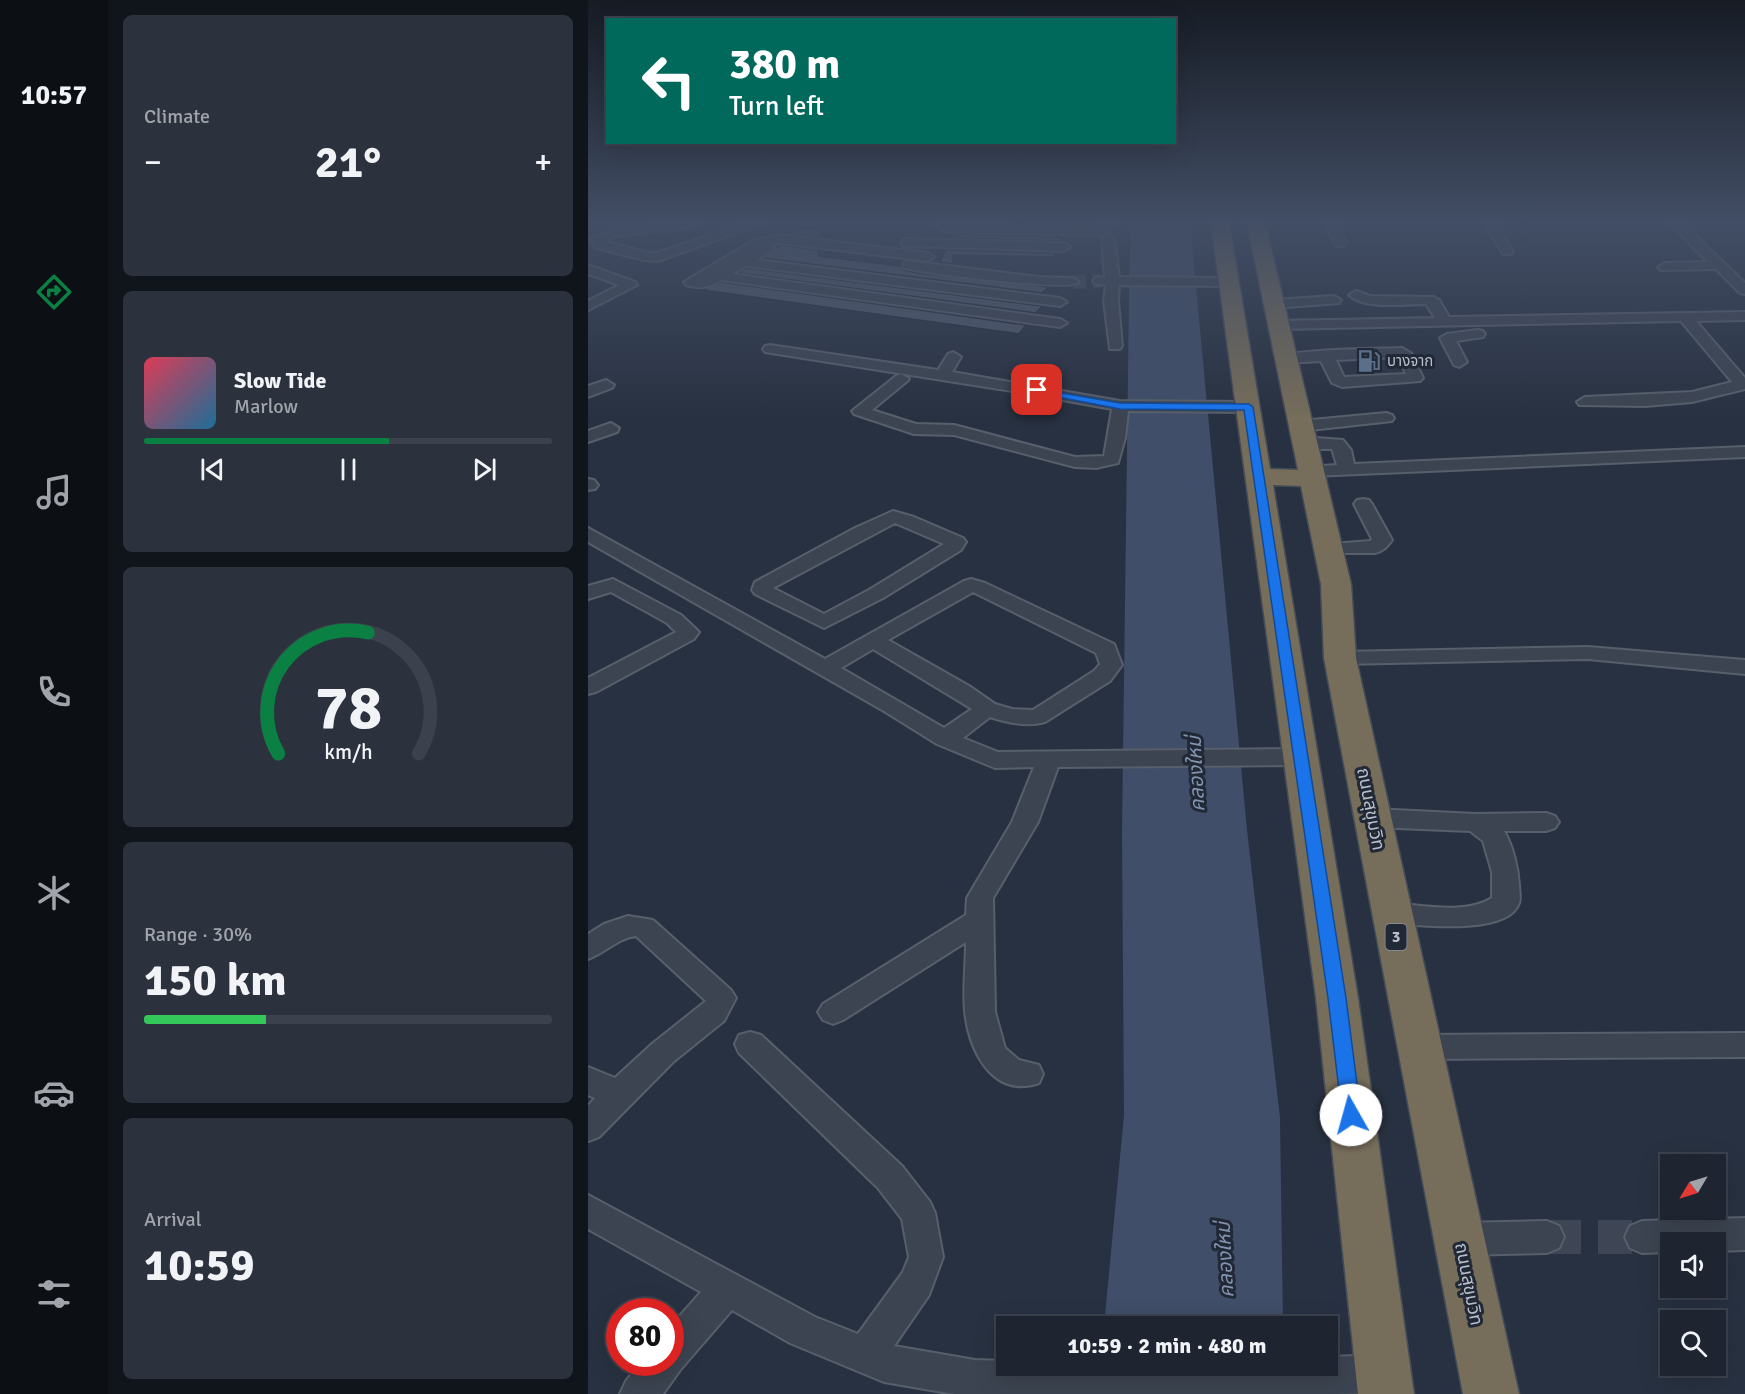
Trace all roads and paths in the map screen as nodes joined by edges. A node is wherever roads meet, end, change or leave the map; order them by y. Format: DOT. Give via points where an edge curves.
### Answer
graph roads {
  1 [pos="624,288"];
  2 [pos="810,288"];
  3 [pos="890,288"];
  4 [pos="959,288"];
  5 [pos="1066,288"];
  6 [pos="1112,288"];
  7 [pos="1221,288"];
  8 [pos="1283,288"];
  9 [pos="588,293"];
  10 [pos="1286,295"];
  11 [pos="1356,295"];
  12 [pos="878,297"];
  13 [pos="605,298"];
  14 [pos="1334,300"];
  15 [pos="1060,302"];
  16 [pos="588,306"];
  17 [pos="865,306"];
  18 [pos="1514,316"];
  19 [pos="1745,316"];
  20 [pos="1685,317"];
  21 [pos="1444,321"];
  22 [pos="1309,324"];
  23 [pos="1278,326"];
  24 [pos="1114,346"];
  25 [pos="770,349"];
  26 [pos="954,357"];
  27 [pos="1286,358"];
  28 [pos="1329,361"];
  29 [pos="1459,362"];
  30 [pos="942,376"];
  31 [pos="901,379"];
  32 [pos="1743,384"];
  33 [pos="606,385"];
  34 [pos="588,392"];
  35 [pos="1586,402"];
  36 [pos="1123,406"];
  37 [pos="1231,407"];
  38 [pos="1386,418"];
  39 [pos="611,428"];
  40 [pos="588,437"];
  41 [pos="1745,452"];
  42 [pos="1316,458"];
  43 [pos="1260,477"];
  44 [pos="1363,504"];
  45 [pos="588,534"];
  46 [pos="1327,549"];
  47 [pos="588,593"];
  48 [pos="710,603"];
  49 [pos="805,613"];
  50 [pos="674,620"];
  51 [pos="766,635"];
  52 [pos="873,640"];
  53 [pos="1340,658"];
  54 [pos="1745,667"];
  55 [pos="825,668"];
  56 [pos="588,687"];
  57 [pos="987,709"];
  58 [pos="945,739"];
  59 [pos="1302,757"];
  60 [pos="1046,760"];
  61 [pos="1373,818"];
  62 [pos="1546,822"];
  63 [pos="1476,823"];
  64 [pos="1391,913"];
  65 [pos="979,920"];
  66 [pos="588,948"];
  67 [pos="833,1012"];
  68 [pos="750,1044"];
  69 [pos="1745,1045"];
  70 [pos="1420,1047"];
  71 [pos="1028,1074"];
  72 [pos="588,1080"];
  73 [pos="619,1095"];
  74 [pos="588,1127"];
  75 [pos="588,1211"];
  76 [pos="1745,1234"];
  77 [pos="1547,1237"];
  78 [pos="1642,1237"];
  79 [pos="1460,1239"];
  80 [pos="728,1288"];
  81 [pos="684,1340"];
  82 [pos="866,1355"];
  83 [pos="654,1376"];
  84 [pos="1385,1384"];
  85 [pos="639,1394"];
  86 [pos="1491,1394"];
  1 -- 13 [label="street"];
  2 -- 12 [label="street"];
  3 -- 12 [label="street"];
  4 -- 15 [label="street"];
  5 -- 15 [label="street"];
  6 -- 24 [label="street"];
  7 -- 37 [label="highway"];
  8 -- 10 [label="highway, ถนนสุขุมวิท / 3"];
  9 -- 13 [label="street"];
  10 -- 14 [label="street"];
  10 -- 22 [label="street"];
  10 -- 23 [label="highway, ถนนสุขุมวิท / 3"];
  11 -- 21 [label="street" via="1368,300 1430,300"];
  12 -- 15 [label="street" via="1058,329"];
  12 -- 17 [label="street"];
  13 -- 16 [label="street"];
  18 -- 20 [label="street"];
  18 -- 21 [label="street"];
  18 -- 29 [label="street" via="1517,328 1509,333 1446,338"];
  19 -- 20 [label="street"];
  20 -- 32 [label="street"];
  21 -- 22 [label="street"];
  22 -- 23 [label="street"];
  23 -- 27 [label="highway, ถนนสุขุมวิท / 3"];
  25 -- 30 [label="street"];
  26 -- 30 [label="street"];
  27 -- 28 [label="street"];
  27 -- 42 [label="highway, ถนนสุขุมวิท / 3"];
  28 -- 28 [label="street" via="1337,380 1415,378 1402,352"];
  30 -- 36 [label="street"];
  31 -- 36 [label="street" via="860,411 914,429 954,430 1075,462 1112,459"];
  32 -- 35 [label="street" via="1692,397"];
  33 -- 34 [label="street"];
  36 -- 37 [label="street"];
  37 -- 43 [label="highway"];
  38 -- 42 [label="street"];
  39 -- 40 [label="street"];
  41 -- 42 [label="street"];
  42 -- 43 [label="highway"];
  42 -- 46 [label="highway, ถนนสุขุมวิท / 3"];
  43 -- 59 [label="highway"];
  44 -- 46 [label="street" via="1382,540 1375,547"];
  45 -- 48 [label="street"];
  46 -- 53 [label="highway, ถนนสุขุมวิท / 3" via="1336,584"];
  47 -- 50 [label="street" via="613,585"];
  48 -- 50 [label="street"];
  48 -- 51 [label="street"];
  49 -- 49 [label="street" via="762,590 762,586 894,517 956,542 828,621"];
  49 -- 51 [label="street"];
  50 -- 56 [label="street" via="687,635"];
  51 -- 55 [label="street"];
  52 -- 55 [label="street"];
  52 -- 57 [label="street"];
  52 -- 57 [label="street" via="971,585 1106,649 1111,665 1102,676 1037,717 1011,716"];
  53 -- 54 [label="street" via="1588,653"];
  53 -- 61 [label="highway, ถนนสุขุมวิท / 3"];
  55 -- 58 [label="street"];
  57 -- 58 [label="street"];
  58 -- 60 [label="street" via="995,760"];
  59 -- 60 [label="street"];
  59 -- 84 [label="highway" via="1337,998"];
  60 -- 65 [label="street" via="1046,772 1024,822 980,898"];
  61 -- 63 [label="street"];
  61 -- 64 [label="highway, ถนนสุขุมวิท / 3"];
  62 -- 63 [label="street"];
  63 -- 64 [label="street" via="1494,836 1504,872 1506,902 1489,913 1461,916"];
  64 -- 70 [label="highway, ถนนสุขุมวิท / 3"];
  65 -- 67 [label="street"];
  65 -- 71 [label="street" via="980,1012 992,1055 1011,1072"];
  66 -- 73 [label="street" via="616,931 635,925 643,927 721,998 716,1010"];
  68 -- 82 [label="street" via="890,1177 918,1213 926,1257 916,1284"];
  69 -- 70 [label="street"];
  70 -- 79 [label="highway, ถนนสุขุมวิท / 3"];
  72 -- 73 [label="street"];
  73 -- 74 [label="street"];
  75 -- 80 [label="street"];
  76 -- 78 [label="street"];
  77 -- 79 [label="street"];
  79 -- 86 [label="highway, ถนนสุขุมวิท / 3"];
  80 -- 81 [label="street"];
  80 -- 82 [label="street" via="803,1330"];
  82 -- 84 [label="street" via="884,1363 975,1379 1085,1382 1342,1376"];
  83 -- 85 [label="street"];
}
